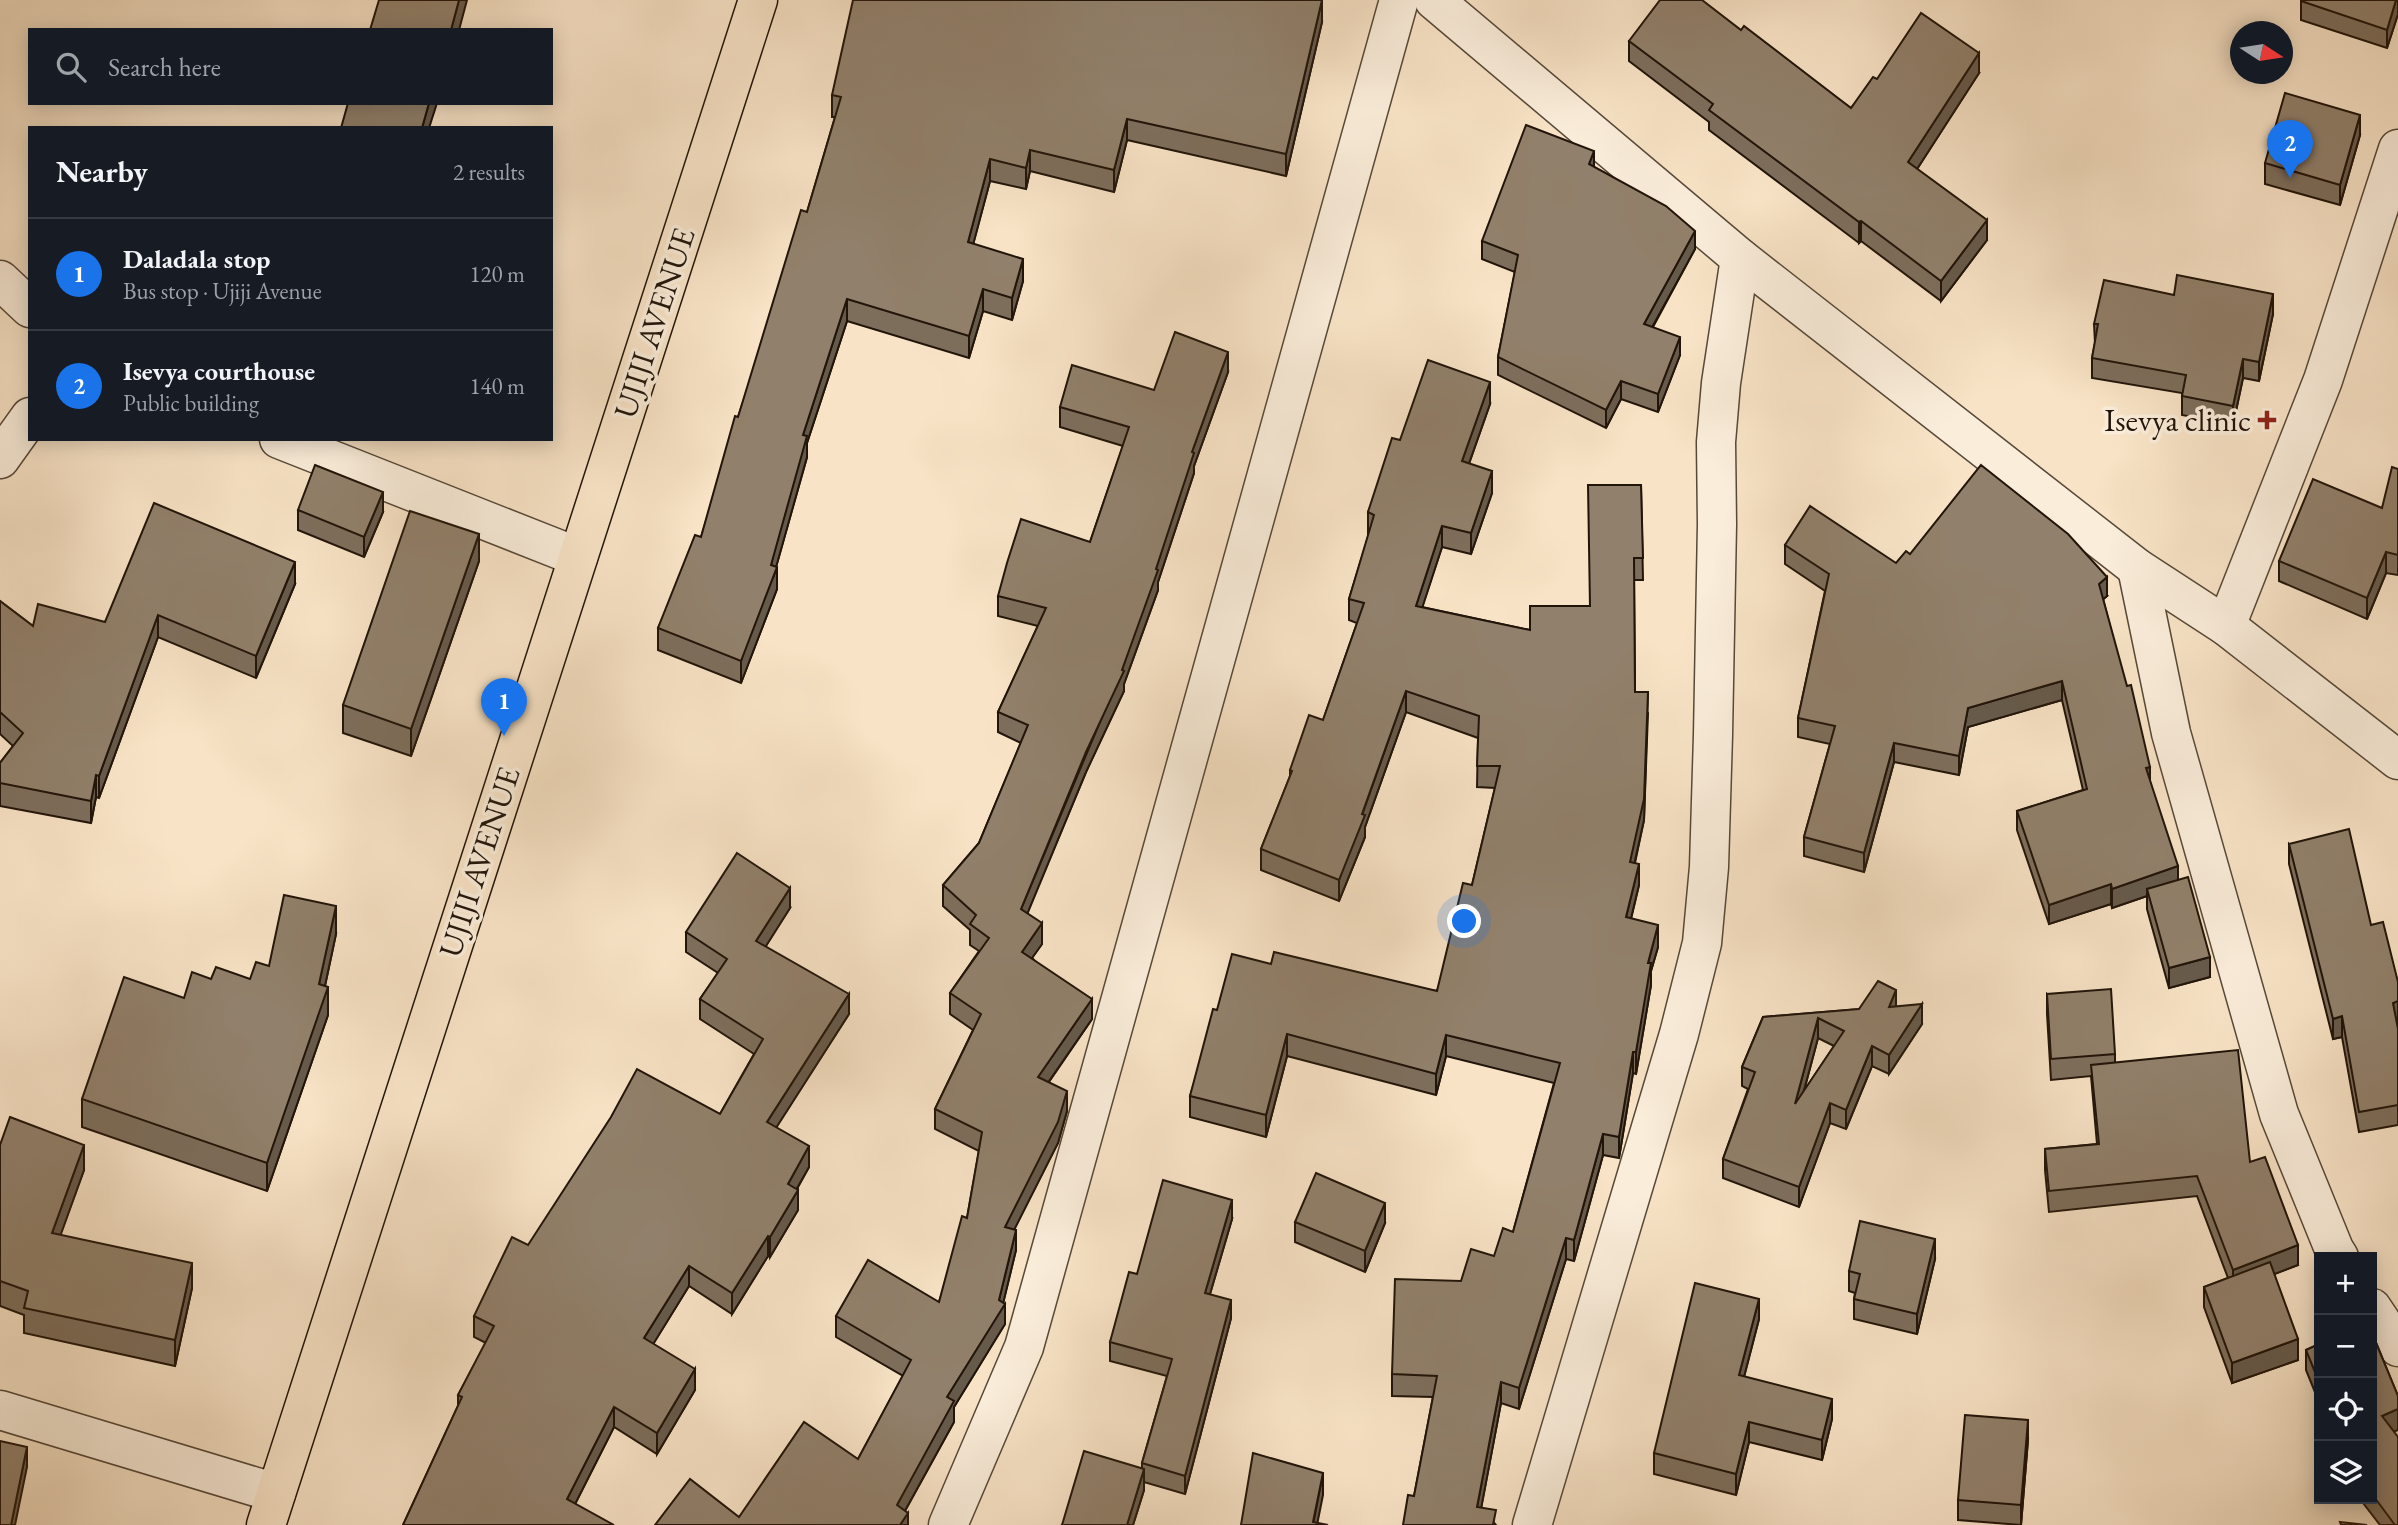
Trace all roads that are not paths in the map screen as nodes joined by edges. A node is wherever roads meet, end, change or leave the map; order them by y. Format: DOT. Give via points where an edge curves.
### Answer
graph roads {
  1 [pos="1399,0"];
  2 [pos="1434,0"];
  3 [pos="750,2"];
  4 [pos="2398,149"];
  5 [pos="1740,258"];
  6 [pos="0,280"];
  7 [pos="28,306"];
  8 [pos="28,420"];
  9 [pos="284,441"];
  10 [pos="0,459"];
  11 [pos="578,557"];
  12 [pos="2137,568"];
  13 [pos="2226,626"];
  14 [pos="2398,760"];
  15 [pos="2336,1252"];
  16 [pos="2377,1315"];
  17 [pos="2398,1347"];
  18 [pos="0,1410"];
  19 [pos="271,1509"];
  20 [pos="1540,1523"];
  21 [pos="948,1525"];
  1 -- 21 [label="street" via="1024,1347"];
  2 -- 5 [label="street"];
  3 -- 11 [label="highway, UJIJI AVENUE"];
  4 -- 13 [label="street" via="2323,380"];
  5 -- 12 [label="street"];
  5 -- 20 [label="street" via="1716,442 1712,761 1702,943"];
  6 -- 7 [label="street"];
  8 -- 10 [label="street"];
  9 -- 11 [label="street"];
  11 -- 19 [label="highway, UJIJI AVENUE"];
  12 -- 13 [label="street"];
  12 -- 15 [label="street" via="2172,733 2279,1114"];
  13 -- 14 [label="street"];
  16 -- 17 [label="street"];
  18 -- 19 [label="street"];
}
